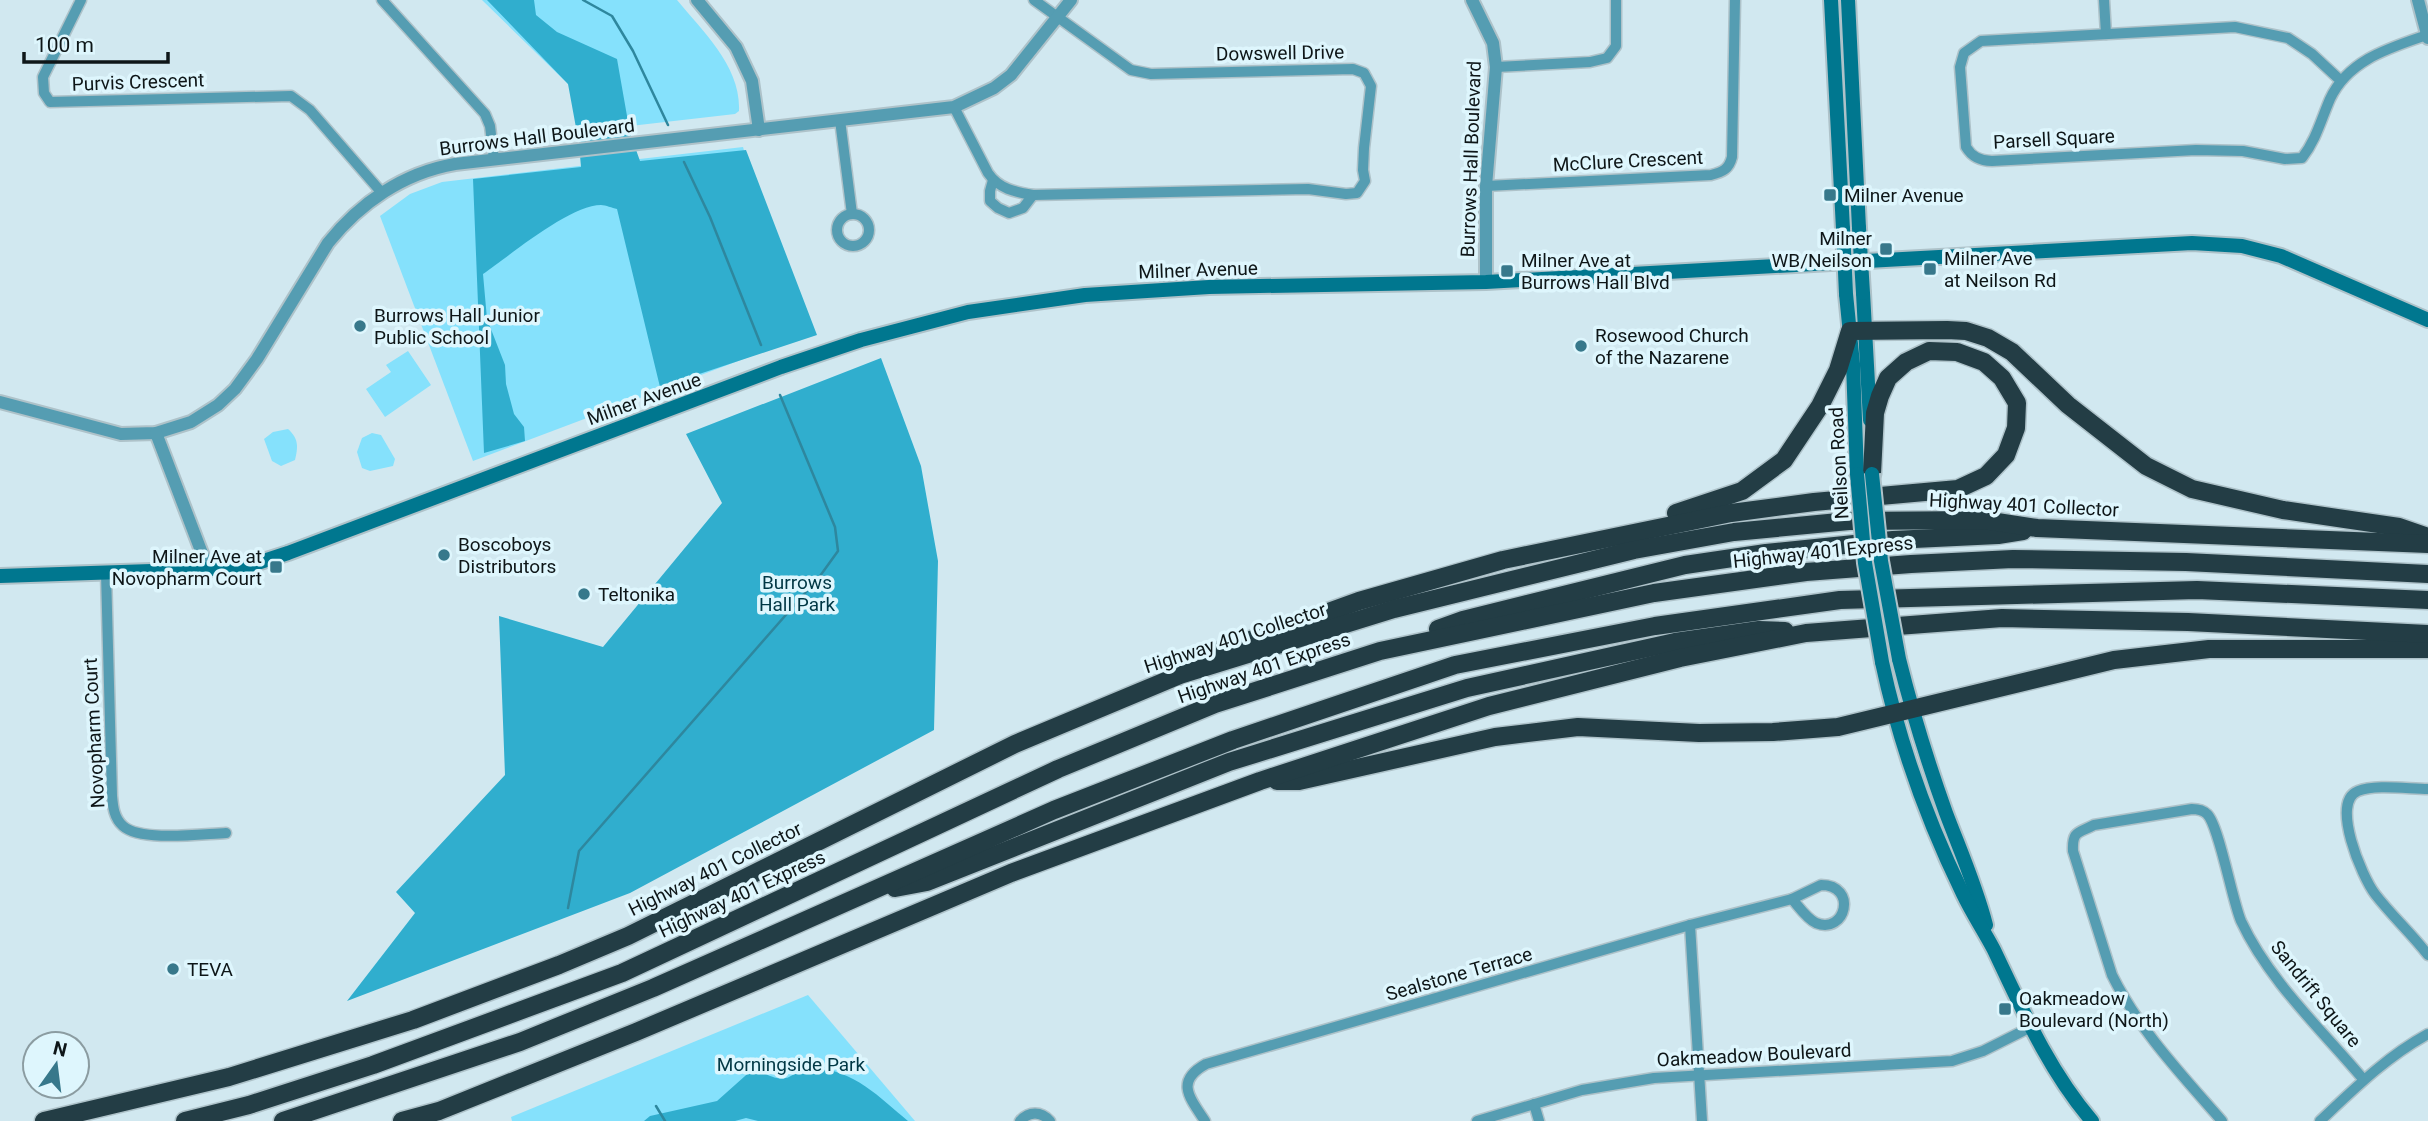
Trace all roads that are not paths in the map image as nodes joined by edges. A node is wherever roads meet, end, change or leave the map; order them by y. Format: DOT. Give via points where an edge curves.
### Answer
graph roads {
  1 [pos="80,0"];
  2 [pos="382,0"];
  3 [pos="697,0"];
  4 [pos="1034,0"];
  5 [pos="1071,0"];
  6 [pos="1472,0"];
  7 [pos="1616,0"];
  8 [pos="1735,0"];
  9 [pos="1831,0"];
  10 [pos="1848,0"];
  11 [pos="2104,0"];
  12 [pos="2418,0"];
  13 [pos="1057,18"];
  14 [pos="2106,34"];
  15 [pos="2427,36"];
  16 [pos="1496,67"];
  17 [pos="2340,80"];
  18 [pos="954,107"];
  19 [pos="840,120"];
  20 [pos="759,130"];
  21 [pos="494,159"];
  22 [pos="993,180"];
  23 [pos="1486,186"];
  24 [pos="382,193"];
  25 [pos="1033,195"];
  26 [pos="852,214"];
  27 [pos="1486,282"];
  28 [pos="2428,320"];
  29 [pos="1858,331"];
  30 [pos="0,402"];
  31 [pos="156,433"];
  32 [pos="1865,474"];
  33 [pos="2036,528"];
  34 [pos="2428,537"];
  35 [pos="2428,544"];
  36 [pos="1503,560"];
  37 [pos="208,569"];
  38 [pos="106,573"];
  39 [pos="2428,574"];
  40 [pos="0,576"];
  41 [pos="2428,600"];
  42 [pos="1806,633"];
  43 [pos="2428,634"];
  44 [pos="2428,649"];
  45 [pos="1380,651"];
  46 [pos="1180,675"];
  47 [pos="1911,708"];
  48 [pos="1893,713"];
  49 [pos="1260,781"];
  50 [pos="2428,789"];
  51 [pos="226,833"];
  52 [pos="860,895"];
  53 [pos="1792,899"];
  54 [pos="1690,925"];
  55 [pos="1991,943"];
  56 [pos="2428,955"];
  57 [pos="2031,1027"];
  58 [pos="2428,1034"];
  59 [pos="1699,1075"];
  60 [pos="2362,1079"];
  61 [pos="1534,1104"];
  62 [pos="439,1111"];
  63 [pos="44,1121"];
  64 [pos="185,1121"];
  65 [pos="283,1121"];
  66 [pos="402,1121"];
  67 [pos="415,1121"];
  68 [pos="1020,1121"];
  69 [pos="1050,1121"];
  70 [pos="1205,1121"];
  71 [pos="1477,1121"];
  72 [pos="1539,1121"];
  73 [pos="1702,1121"];
  74 [pos="2092,1121"];
  75 [pos="2222,1121"];
  76 [pos="2320,1121"];
  1 -- 24 [label="street, Purvis Crescent" via="43,77 50,102 291,96 310,110"];
  2 -- 21 [label="street" via="485,114"];
  3 -- 20 [label="street" via="736,47 752,81"];
  4 -- 13 [label="street"];
  5 -- 13 [label="street, Burrows Hall Boulevard"];
  6 -- 16 [label="street, Burrows Hall Boulevard" via="1493,43"];
  7 -- 16 [label="street" via="1616,46 1607,58"];
  8 -- 23 [label="street, McClure Crescent" via="1732,157 1724,171"];
  9 -- 29 [label="main road, Neilson Road, bridge" via="1846,294"];
  10 -- 29 [label="main road, Neilson Road, bridge" via="1863,293"];
  11 -- 14 [label="street"];
  12 -- 15 [label="street"];
  13 -- 18 [label="street, Burrows Hall Boulevard" via="1011,75"];
  13 -- 25 [label="street, Dowswell Drive" via="1131,70 1151,74 1353,69 1364,73 1371,86 1365,181 1357,193 1346,194 1308,189"];
  14 -- 17 [label="street, Parsell Square" via="2247,29 2288,38"];
  14 -- 17 [label="street, Parsell Square" via="1981,41 1967,49 1960,67 1965,142 1971,154 1992,161 2196,150 2302,158"];
  15 -- 17 [label="street" via="2382,52"];
  16 -- 23 [label="street, Burrows Hall Boulevard"];
  18 -- 19 [label="street, Burrows Hall Boulevard"];
  18 -- 22 [label="street, Dowswell Drive"];
  19 -- 20 [label="street, Burrows Hall Boulevard"];
  19 -- 26 [label="street"];
  20 -- 21 [label="street, Burrows Hall Boulevard"];
  21 -- 24 [label="street, Burrows Hall Boulevard" via="438,167"];
  22 -- 25 [label="street, Dowswell Drive" via="1009,191"];
  22 -- 25 [label="street, Dowswell Drive" via="990,201 1009,213 1023,208"];
  23 -- 27 [label="street, Burrows Hall Boulevard"];
  24 -- 31 [label="street, Burrows Hall Boulevard" via="351,216 328,243 235,389 202,415"];
  27 -- 28 [label="main road, Milner Avenue" via="2192,243 2242,246 2281,256"];
  27 -- 37 [label="main road, Milner Avenue" via="1184,289 1085,295 968,312 781,367 288,553 242,568"];
  29 -- 32 [label="main road, Neilson Road"];
  29 -- 34 [label="highway" via="1966,331 1988,338 2011,352 2068,405 2146,466 2192,489 2283,510 2399,527"];
  29 -- 36 [label="highway" via="1820,406 1784,460 1742,491 1691,510 1523,548"];
  30 -- 31 [label="street, Burrows Hall Boulevard" via="114,433"];
  31 -- 37 [label="street"];
  32 -- 36 [label="highway" via="1875,413 1888,378 1929,351 1957,352 1984,362 2002,378 2017,403 2016,428 2006,456 1986,476 1958,489 1731,513"];
  32 -- 47 [label="main road, Neilson Road, bridge"];
  32 -- 48 [label="main road, Neilson Road, bridge" via="1865,564"];
  33 -- 35 [label="highway, Highway 401 Collector"];
  33 -- 45 [label="highway" via="1685,565 1463,620"];
  33 -- 46 [label="highway, Highway 401 Collector" via="1984,520 1849,521 1734,532 1634,550 1394,609"];
  36 -- 46 [label="highway" via="1359,601 1222,650"];
  37 -- 38 [label="main road, Milner Avenue"];
  38 -- 40 [label="main road, Milner Avenue"];
  38 -- 51 [label="street, Novopharm Court" via="112,796 117,820 146,835"];
  39 -- 45 [label="highway, Highway 401 Express" via="2173,561 2013,559 1911,564 1806,572 1654,593"];
  41 -- 52 [label="highway" via="2197,590 1840,600 1655,626 1455,665 1233,740 1055,810"];
  42 -- 43 [label="highway" via="2001,618"];
  42 -- 49 [label="highway" via="1679,658 1489,706"];
  42 -- 52 [label="highway" via="1759,630 1675,642 1467,688 1229,762 927,882"];
  44 -- 47 [label="highway" via="2208,649 2127,658"];
  45 -- 64 [label="highway, Highway 401 Express" via="1215,704 1058,769 622,974 373,1065"];
  46 -- 63 [label="highway, Highway 401 Collector" via="1015,744 628,936 559,965 413,1020 229,1077"];
  47 -- 48 [label="highway"];
  47 -- 55 [label="main road, Neilson Road"];
  48 -- 49 [label="highway" via="1838,727 1773,732 1578,727 1495,737 1300,781"];
  48 -- 55 [label="main road, Neilson Road" via="1958,883"];
  49 -- 62 [label="highway" via="1011,873"];
  50 -- 56 [label="street" via="2356,791 2345,816 2366,881"];
  52 -- 65 [label="highway" via="653,988 520,1041"];
  53 -- 53 [label="street, Sealstone Terrace" via="1818,924 1831,924 1844,909 1839,891 1827,885"];
  53 -- 54 [label="street, Sealstone Terrace"];
  54 -- 59 [label="street"];
  54 -- 70 [label="street, Sealstone Terrace" via="1206,1064 1194,1069 1187,1088"];
  55 -- 57 [label="main road, Neilson Road"];
  57 -- 59 [label="street, Oakmeadow Boulevard" via="1952,1061"];
  57 -- 74 [label="main road, Neilson Road" via="2074,1100"];
  58 -- 60 [label="street"];
  59 -- 61 [label="street, Oakmeadow Boulevard" via="1612,1084"];
  59 -- 73 [label="street"];
  60 -- 75 [label="street, Sandrift Square" via="2263,959 2241,921 2207,814 2192,809 2078,831 2073,850 2117,984 2157,1045"];
  60 -- 76 [label="street"];
  61 -- 71 [label="street, Oakmeadow Boulevard"];
  61 -- 72 [label="street"];
  62 -- 66 [label="highway"];
  62 -- 67 [label="highway"];
  68 -- 69 [label="street" via="1036,1113"];
}
